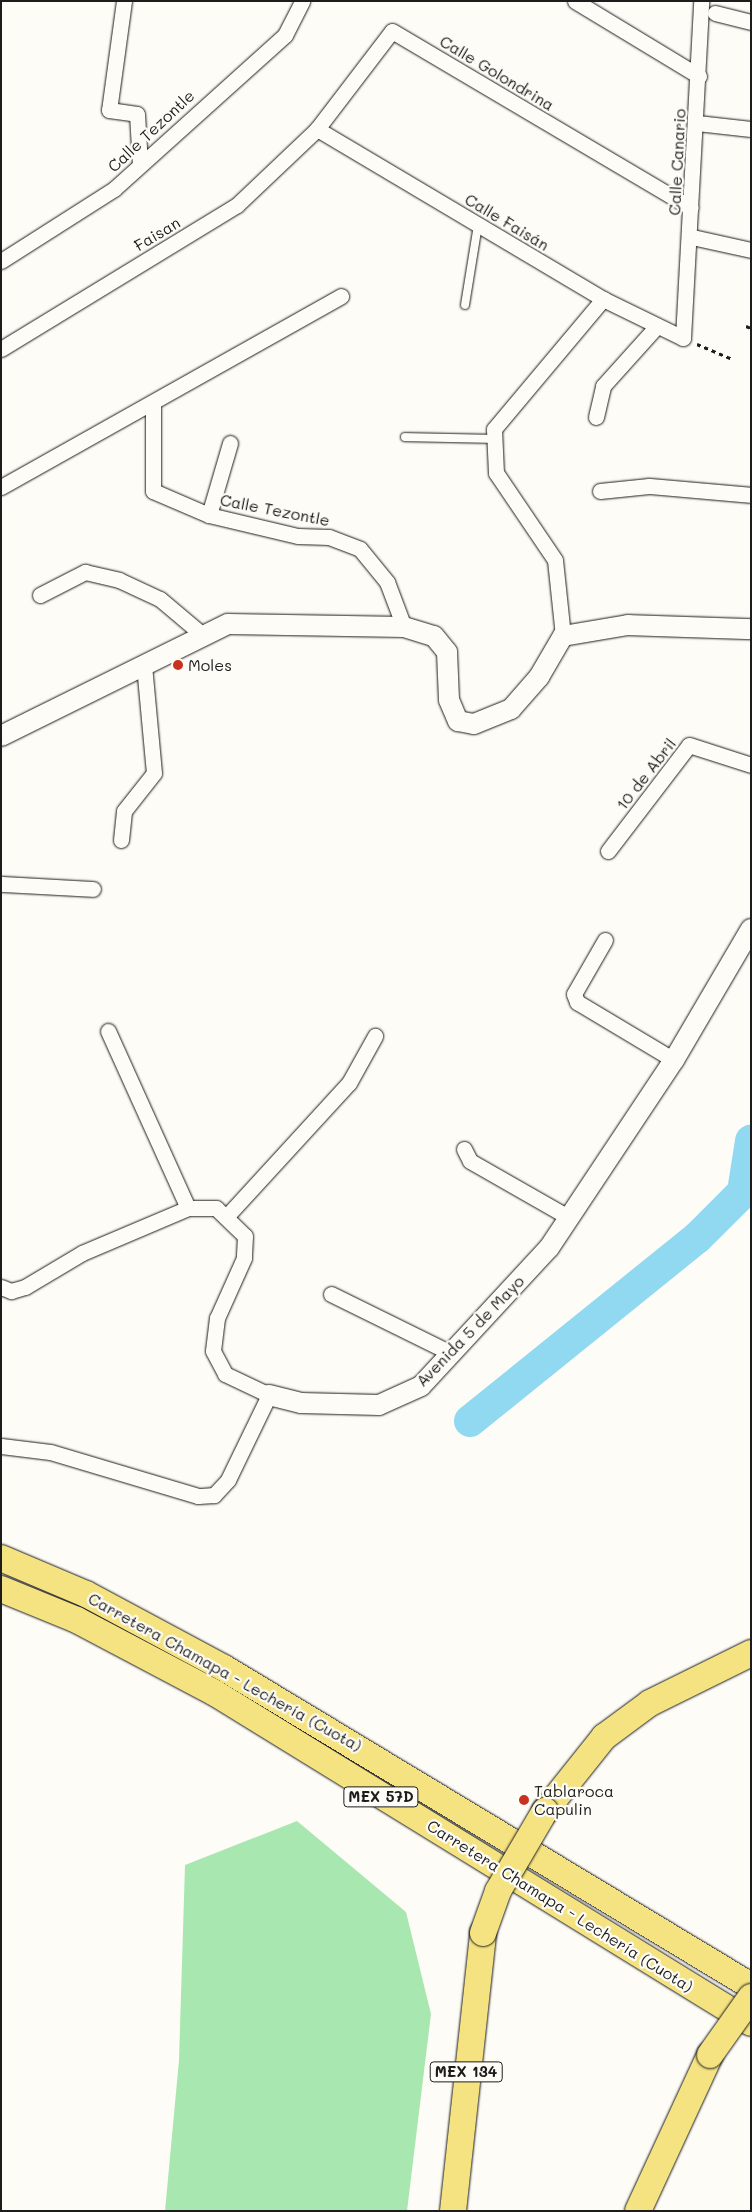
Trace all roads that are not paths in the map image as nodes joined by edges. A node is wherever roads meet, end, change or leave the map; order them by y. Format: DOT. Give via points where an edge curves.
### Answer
graph roads {
  1 [pos="124,1"];
  2 [pos="302,1"];
  3 [pos="574,1"];
  4 [pos="725,1"];
  5 [pos="706,10"];
  6 [pos="751,22"];
  7 [pos="699,76"];
  8 [pos="697,123"];
  9 [pos="317,129"];
  10 [pos="751,129"];
  11 [pos="140,164"];
  12 [pos="691,208"];
  13 [pos="478,225"];
  14 [pos="692,236"];
  15 [pos="751,250"];
  16 [pos="1,261"];
  17 [pos="341,296"];
  18 [pos="603,299"];
  19 [pos="464,305"];
  20 [pos="657,326"];
  21 [pos="683,338"];
  22 [pos="1,349"];
  23 [pos="153,404"];
  24 [pos="596,417"];
  25 [pos="405,437"];
  26 [pos="494,439"];
  27 [pos="230,443"];
  28 [pos="1,487"];
  29 [pos="600,491"];
  30 [pos="751,495"];
  31 [pos="209,516"];
  32 [pos="40,595"];
  33 [pos="404,627"];
  34 [pos="751,629"];
  35 [pos="204,636"];
  36 [pos="563,636"];
  37 [pos="144,666"];
  38 [pos="1,736"];
  39 [pos="751,764"];
  40 [pos="121,840"];
  41 [pos="608,851"];
  42 [pos="1,884"];
  43 [pos="93,889"];
  44 [pos="751,929"];
  45 [pos="605,940"];
  46 [pos="108,1031"];
  47 [pos="375,1036"];
  48 [pos="674,1060"];
  49 [pos="464,1149"];
  50 [pos="188,1208"];
  51 [pos="226,1217"];
  52 [pos="570,1218"];
  53 [pos="1,1287"];
  54 [pos="331,1294"];
  55 [pos="451,1353"];
  56 [pos="269,1395"];
  57 [pos="1,1446"];
  58 [pos="1,1558"];
  59 [pos="1,1589"];
  60 [pos="751,1653"];
  61 [pos="751,1986"];
  62 [pos="751,1997"];
  63 [pos="751,2024"];
  64 [pos="453,2211"];
  65 [pos="638,2211"];
  1 -- 11 [label="street" via="109,110 137,114"];
  2 -- 11 [label="street, Calle Tezontle" via="285,35"];
  3 -- 7 [label="street"];
  4 -- 5 [label="street"];
  5 -- 6 [label="street"];
  5 -- 7 [label="street, Calle Canario"];
  7 -- 8 [label="street, Calle Canario"];
  8 -- 10 [label="street"];
  8 -- 12 [label="street, Calle Canario"];
  9 -- 12 [label="street, Calle Golondrina" via="392,31"];
  9 -- 13 [label="street, Calle Faisán"];
  9 -- 22 [label="street, Faisan" via="238,206"];
  11 -- 16 [label="street, Calle Tezontle" via="114,189"];
  12 -- 14 [label="street, Calle Canario"];
  13 -- 18 [label="street, Calle Faisán"];
  13 -- 19 [label="lane"];
  14 -- 15 [label="street"];
  14 -- 21 [label="street, Calle Canario"];
  17 -- 23 [label="street"];
  18 -- 20 [label="street, Calle Faisán"];
  18 -- 26 [label="street" via="494,429"];
  20 -- 21 [label="street, Calle Faisán"];
  20 -- 24 [label="street" via="603,386"];
  23 -- 28 [label="street"];
  23 -- 31 [label="street, Calle Tezontle" via="152,491"];
  25 -- 26 [label="lane"];
  26 -- 36 [label="street" via="496,473 555,560"];
  27 -- 31 [label="street"];
  29 -- 30 [label="street" via="648,486"];
  31 -- 33 [label="street, Calle Tezontle" via="298,536 329,537 360,549 387,582"];
  32 -- 35 [label="street" via="85,572 119,580 160,599"];
  33 -- 35 [label="street" via="228,624"];
  33 -- 36 [label="street" via="434,636 447,652 449,700 458,721 474,724 512,709 539,677"];
  34 -- 36 [label="street" via="628,625"];
  35 -- 37 [label="street"];
  37 -- 38 [label="street"];
  37 -- 40 [label="street" via="154,774 124,811"];
  39 -- 41 [label="street, 10 de Abril" via="689,746"];
  42 -- 43 [label="street"];
  44 -- 48 [label="street, Avenida 5 de Mayo"];
  45 -- 48 [label="street" via="574,994 577,1002"];
  46 -- 50 [label="street"];
  47 -- 51 [label="street" via="349,1083"];
  48 -- 52 [label="street, Avenida 5 de Mayo"];
  49 -- 52 [label="street" via="470,1160"];
  50 -- 51 [label="street, Avenida 5 de Mayo" via="216,1208"];
  50 -- 53 [label="street, Avenida 5 de Mayo" via="82,1253 25,1287 11,1291"];
  51 -- 56 [label="street, Avenida 5 de Mayo" via="245,1236 244,1258 217,1318 213,1351 225,1374"];
  52 -- 55 [label="street, Avenida 5 de Mayo" via="548,1248"];
  54 -- 55 [label="street"];
  55 -- 56 [label="street, Avenida 5 de Mayo" via="422,1386 380,1405 301,1403"];
  56 -- 57 [label="street" via="228,1480 214,1495 198,1496 50,1452"];
  58 -- 61 [label="highway, Carretera Chamapa - Lechería (Cuota) / MEX 57D" via="86,1594 224,1668"];
  59 -- 63 [label="highway, Carretera Chamapa - Lechería (Cuota) / MEX 57D" via="76,1620 215,1693"];
  60 -- 64 [label="highway, MEX 134, bridge" via="650,1703 604,1737 545,1811 498,1891 483,1934"];
  62 -- 65 [label="highway, bridge" via="710,2055"];
}
